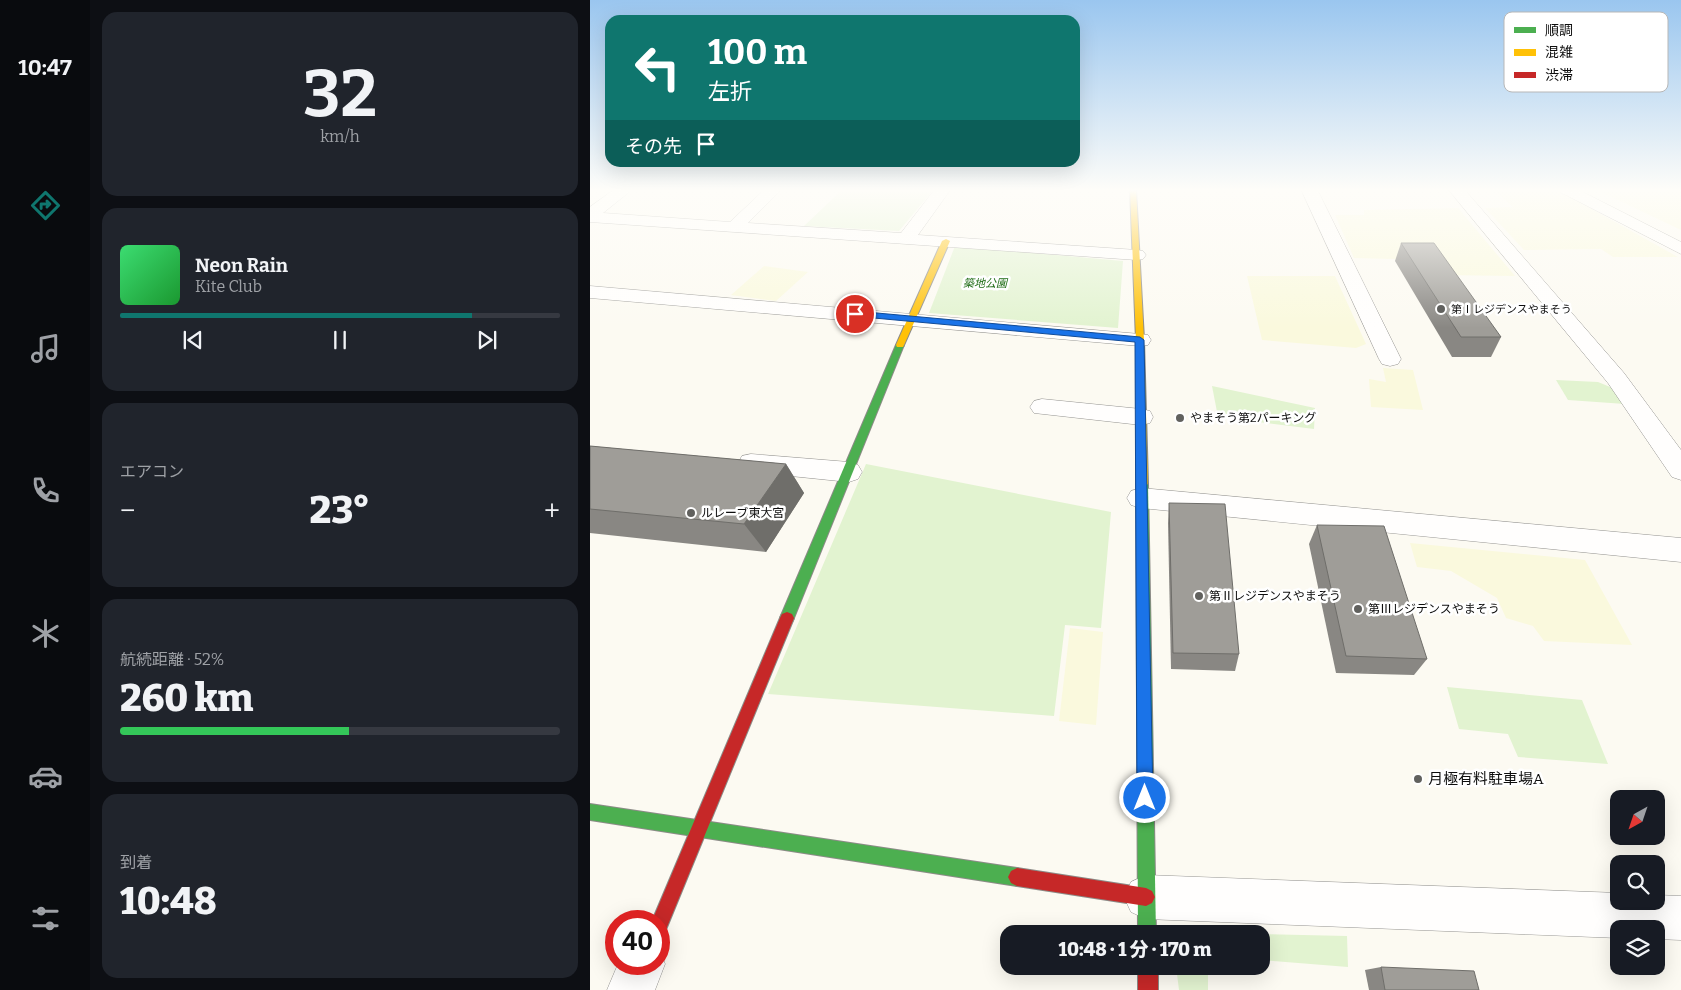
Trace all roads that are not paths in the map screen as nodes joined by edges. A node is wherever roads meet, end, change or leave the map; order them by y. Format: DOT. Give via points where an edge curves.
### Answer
graph roads {
  1 [pos="852,235"];
  2 [pos="909,235"];
  3 [pos="1136,235"];
  4 [pos="1331,235"];
  5 [pos="1495,235"];
  6 [pos="1654,235"];
  7 [pos="906,239"];
  8 [pos="946,242"];
  9 [pos="1681,249"];
  10 [pos="1137,255"];
  11 [pos="590,292"];
  12 [pos="911,319"];
  13 [pos="1140,340"];
  14 [pos="1390,359"];
  15 [pos="1042,407"];
  16 [pos="1141,417"];
  17 [pos="724,460"];
  18 [pos="1681,470"];
  19 [pos="849,472"];
  20 [pos="1141,498"];
  21 [pos="1681,550"];
  22 [pos="590,812"];
  23 [pos="700,828"];
  24 [pos="666,910"];
  25 [pos="1146,916"];
  26 [pos="1681,918"];
  27 [pos="637,975"];
  28 [pos="1148,975"];
  29 [pos="631,990"];
  30 [pos="1148,990"];
  1 -- 7 [label="street"];
  2 -- 7 [label="street"];
  3 -- 10 [label="street"];
  4 -- 14 [label="street"];
  5 -- 18 [label="street" via="1616,378"];
  6 -- 9 [label="street"];
  7 -- 8 [label="street"];
  8 -- 10 [label="street"];
  8 -- 12 [label="street"];
  10 -- 13 [label="street"];
  11 -- 12 [label="street"];
  12 -- 13 [label="street"];
  12 -- 19 [label="street"];
  13 -- 16 [label="street"];
  15 -- 16 [label="street"];
  16 -- 20 [label="street"];
  17 -- 19 [label="street"];
  19 -- 23 [label="street"];
  20 -- 21 [label="street"];
  20 -- 25 [label="street"];
  22 -- 23 [label="street"];
  23 -- 24 [label="street"];
  23 -- 25 [label="street"];
  25 -- 26 [label="street"];
  27 -- 29 [label="street"];
  28 -- 30 [label="street"];
}
